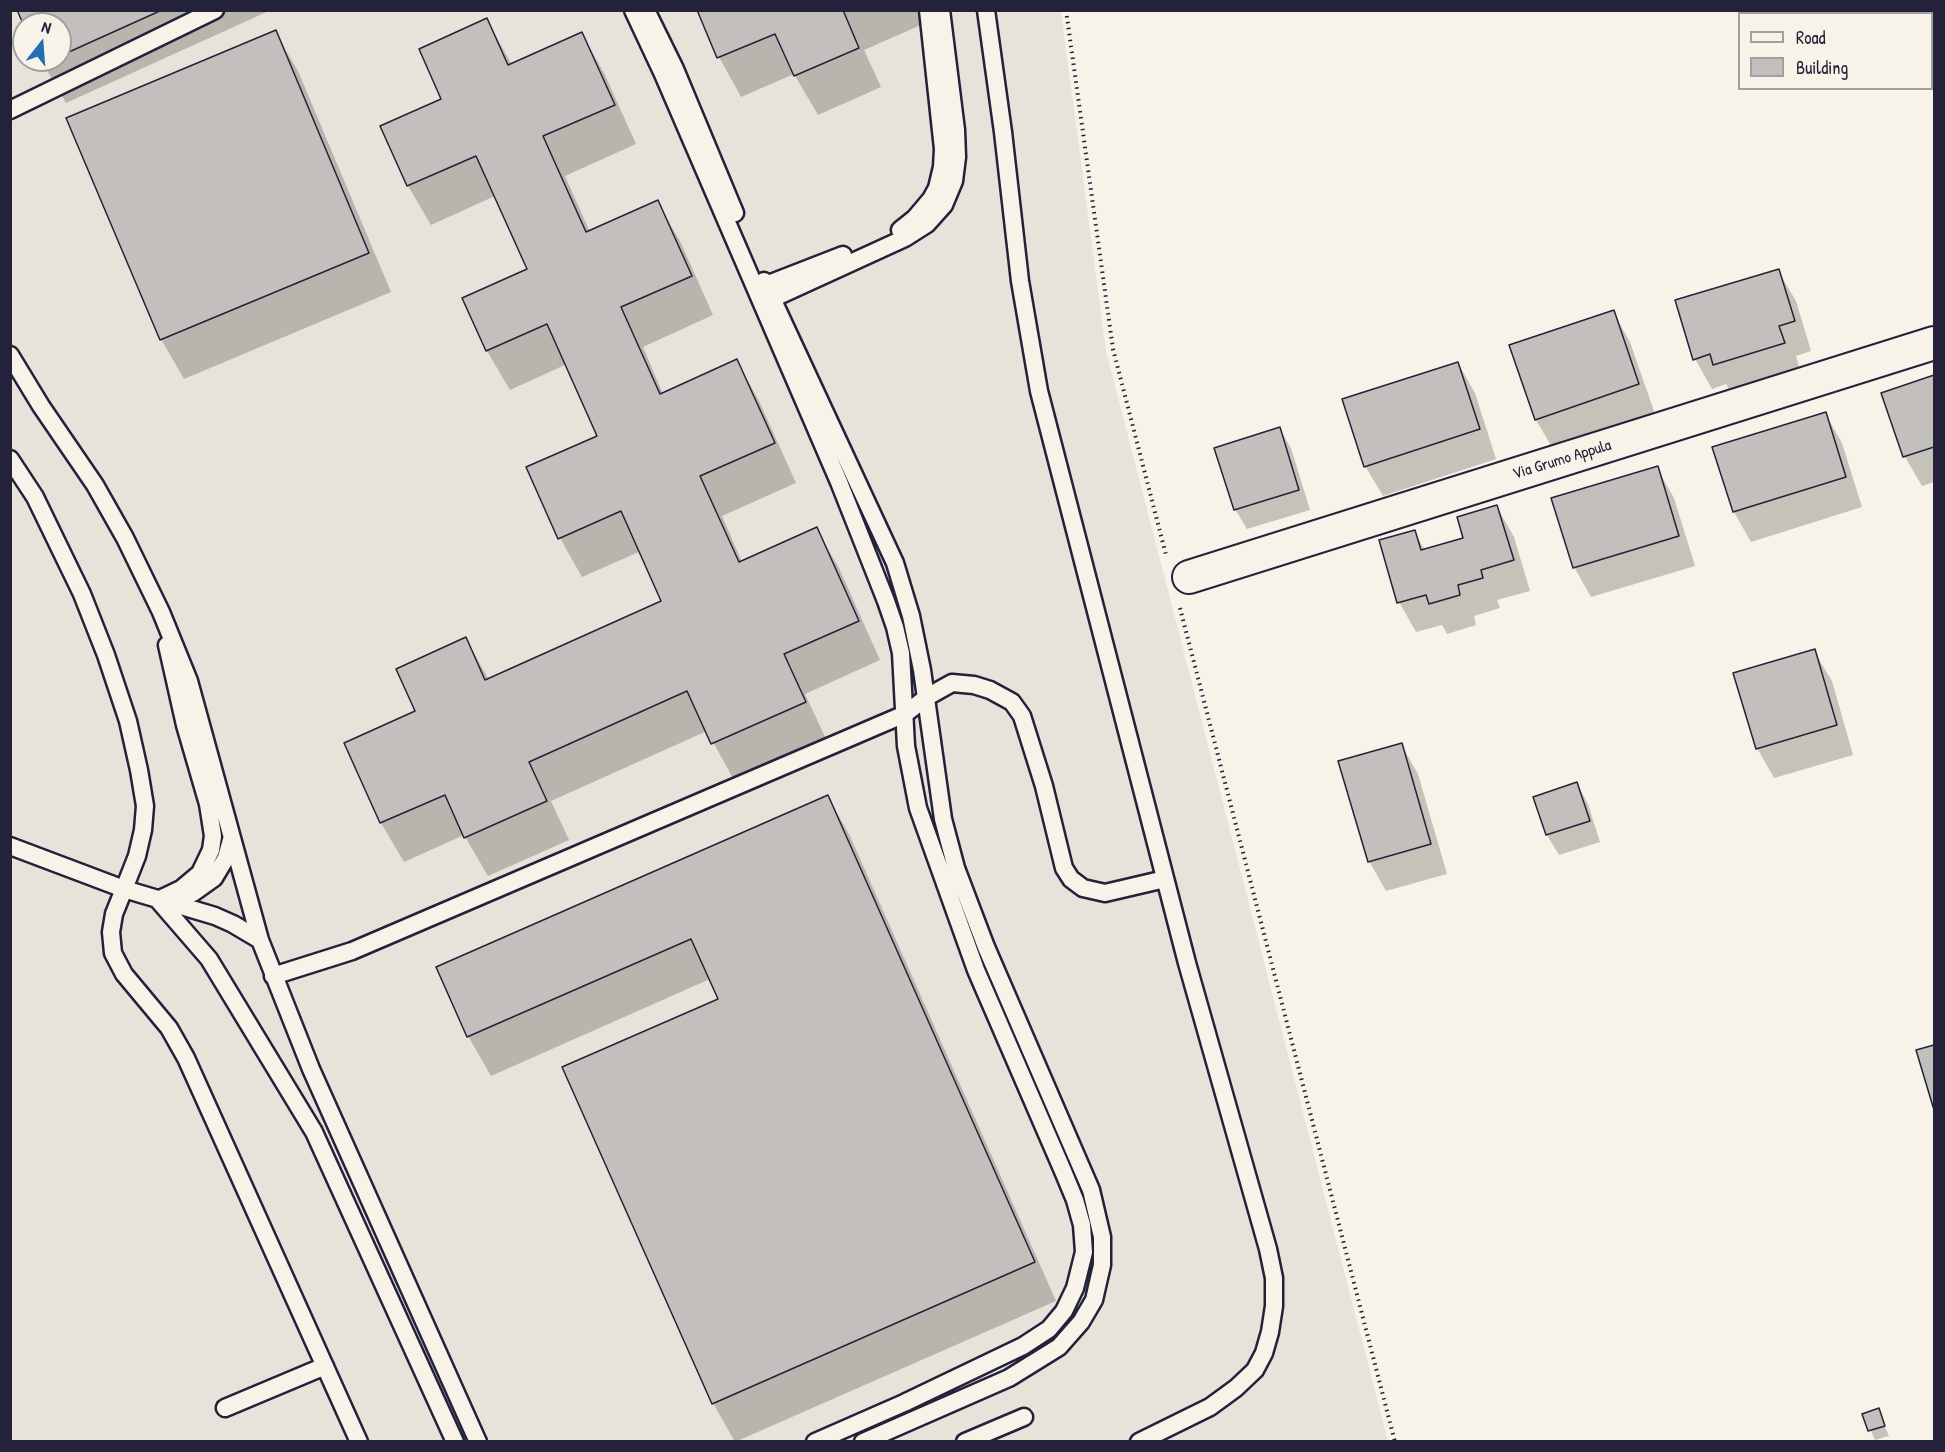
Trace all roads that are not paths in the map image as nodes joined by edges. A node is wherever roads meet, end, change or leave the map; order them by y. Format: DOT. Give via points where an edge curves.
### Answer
graph roads {
  1 [pos="215,10"];
  2 [pos="633,10"];
  3 [pos="646,10"];
  4 [pos="928,10"];
  5 [pos="941,10"];
  6 [pos="986,10"];
  7 [pos="10,110"];
  8 [pos="764,294"];
  9 [pos="1935,343"];
  10 [pos="10,355"];
  11 [pos="10,459"];
  12 [pos="1179,580"];
  13 [pos="161,612"];
  14 [pos="927,697"];
  15 [pos="904,714"];
  16 [pos="232,837"];
  17 [pos="10,846"];
  18 [pos="1166,879"];
  19 [pos="124,889"];
  20 [pos="158,900"];
  21 [pos="260,940"];
  22 [pos="273,976"];
  23 [pos="325,1366"];
  24 [pos="225,1408"];
  25 [pos="1024,1418"];
  26 [pos="358,1442"];
  27 [pos="455,1442"];
  28 [pos="478,1442"];
  29 [pos="815,1442"];
  30 [pos="864,1442"];
  31 [pos="965,1442"];
  32 [pos="1138,1442"];
  1 -- 7 [label="lane"];
  2 -- 8 [label="lane"];
  3 -- 8 [label="lane" via="675,69"];
  4 -- 8 [label="lane" via="943,156 941,175 931,199 915,218 892,234"];
  5 -- 8 [label="lane" via="957,157 954,181 944,205 927,224 905,238"];
  6 -- 18 [label="lane" via="1034,369"];
  8 -- 14 [label="lane" via="896,563"];
  8 -- 15 [label="lane" via="890,613 901,653"];
  9 -- 12 [label="street, Via Grumo Appula"];
  10 -- 13 [label="lane" via="105,500"];
  11 -- 19 [label="lane" via="35,497 82,594 128,721 145,806 137,856"];
  13 -- 16 [label="lane" via="189,681"];
  13 -- 20 [label="lane" via="172,674 208,804 213,836 200,873 181,889"];
  14 -- 15 [label="lane"];
  14 -- 18 [label="lane" via="952,683 974,685 998,693 1018,709 1044,786 1064,868 1076,884 1106,893"];
  14 -- 30 [label="lane" via="943,819 956,868 1091,1190 1102,1237 1102,1265 1094,1300 1086,1315 1048,1355 1009,1378"];
  15 -- 22 [label="lane" via="352,951"];
  15 -- 29 [label="lane" via="912,784 926,835 976,970 1075,1200 1084,1251 1076,1288 1065,1311 1037,1338"];
  16 -- 20 [label="lane" via="220,869 204,886 193,893"];
  16 -- 21 [label="lane"];
  17 -- 19 [label="lane"];
  18 -- 32 [label="lane" via="1268,1249 1274,1306 1264,1353 1246,1379 1209,1407"];
  19 -- 20 [label="lane"];
  19 -- 23 [label="lane" via="114,914 113,953 124,974 169,1028 186,1058"];
  20 -- 21 [label="lane" via="215,916"];
  20 -- 27 [label="lane" via="209,960 314,1132"];
  21 -- 22 [label="lane"];
  22 -- 28 [label="lane"];
  23 -- 24 [label="lane"];
  23 -- 26 [label="lane"];
  25 -- 31 [label="lane"];
}
